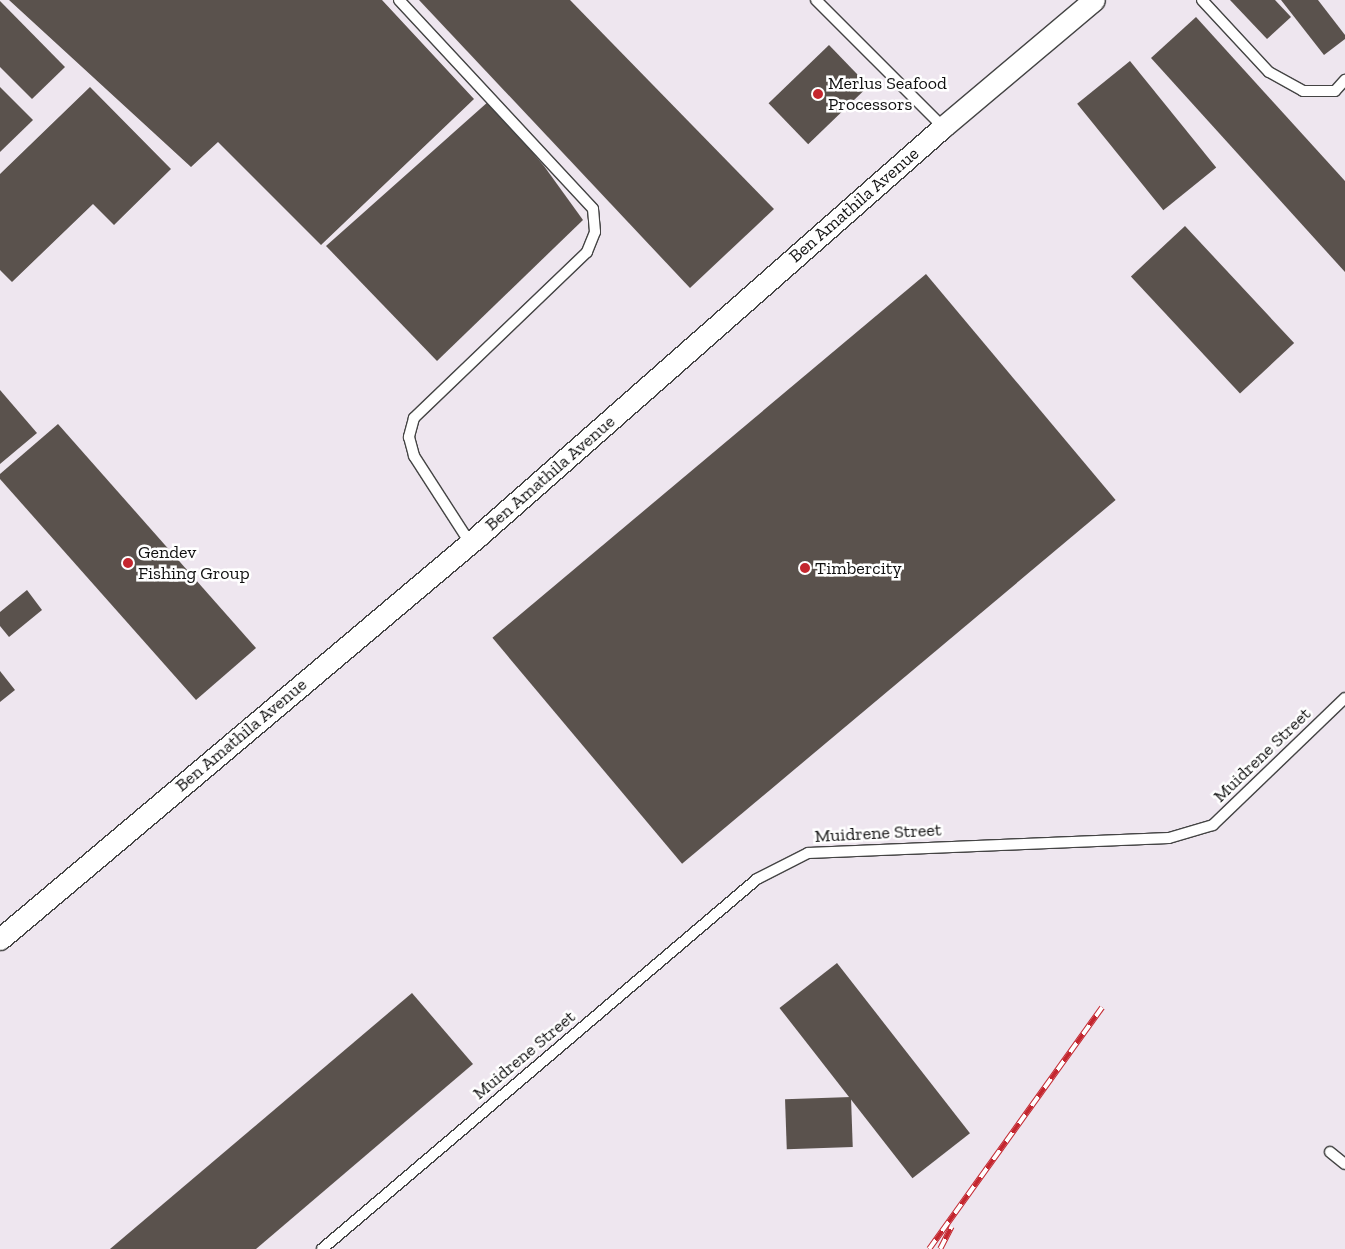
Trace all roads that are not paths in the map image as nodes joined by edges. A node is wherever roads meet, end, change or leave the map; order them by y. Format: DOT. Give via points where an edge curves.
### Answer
graph roads {
  1 [pos="399,0"];
  2 [pos="816,0"];
  3 [pos="1094,0"];
  4 [pos="1202,0"];
  5 [pos="1345,80"];
  6 [pos="942,127"];
  7 [pos="470,543"];
  8 [pos="1345,698"];
  9 [pos="0,939"];
  10 [pos="1330,1152"];
  11 [pos="1345,1164"];
  12 [pos="322,1249"];
  1 -- 7 [label="lane" via="593,208 595,232 587,252 414,418 409,437 414,456"];
  2 -- 6 [label="lane"];
  3 -- 6 [label="street, Ben Amathila Avenue"];
  4 -- 5 [label="lane" via="1269,72 1303,91 1335,91"];
  6 -- 7 [label="street, Ben Amathila Avenue"];
  7 -- 9 [label="street, Ben Amathila Avenue"];
  8 -- 12 [label="lane, Muidrene Street" via="1212,825 1169,838 808,853 756,879"];
  10 -- 11 [label="lane"];
}
